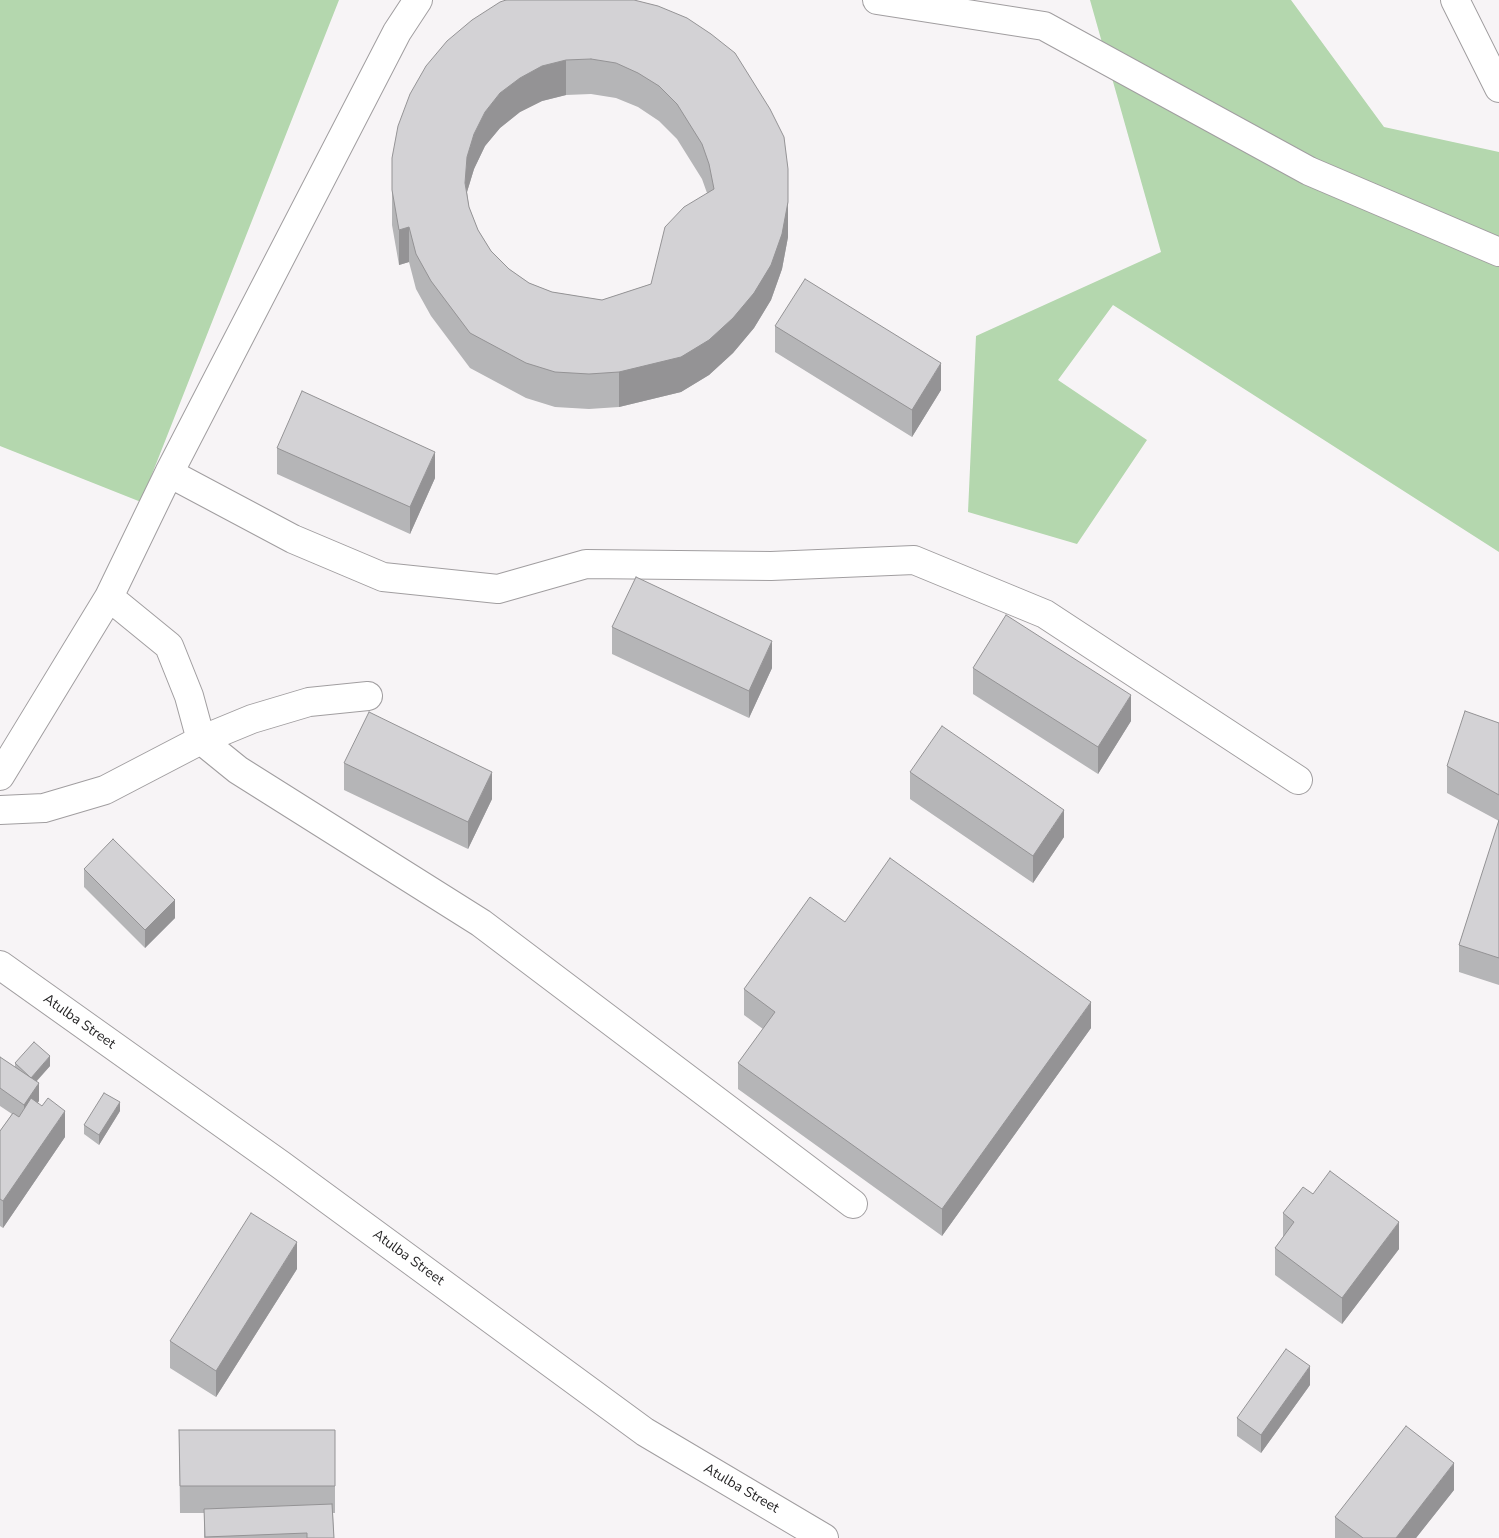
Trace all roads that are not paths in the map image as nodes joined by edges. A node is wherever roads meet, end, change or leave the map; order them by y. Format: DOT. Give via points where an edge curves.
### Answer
graph roads {
  1 [pos="418,0"];
  2 [pos="877,0"];
  3 [pos="1455,0"];
  4 [pos="1499,88"];
  5 [pos="1499,252"];
  6 [pos="169,473"];
  7 [pos="109,597"];
  8 [pos="368,696"];
  9 [pos="200,740"];
  10 [pos="0,776"];
  11 [pos="1298,780"];
  12 [pos="0,810"];
  13 [pos="0,965"];
  14 [pos="853,1204"];
  15 [pos="824,1538"];
  1 -- 6 [label="street" via="397,32"];
  2 -- 5 [label="street" via="1044,26 1309,171"];
  3 -- 4 [label="street"];
  6 -- 7 [label="street"];
  6 -- 11 [label="street" via="293,539 384,577 498,589 586,564 771,566 914,560 1045,614"];
  7 -- 9 [label="street" via="169,646 189,696"];
  7 -- 10 [label="street"];
  8 -- 9 [label="street" via="309,702 252,719"];
  9 -- 12 [label="street" via="105,790 44,808"];
  9 -- 14 [label="street" via="238,770 481,923"];
  13 -- 15 [label="street, Atulba Street" via="281,1165 645,1432"];
}
